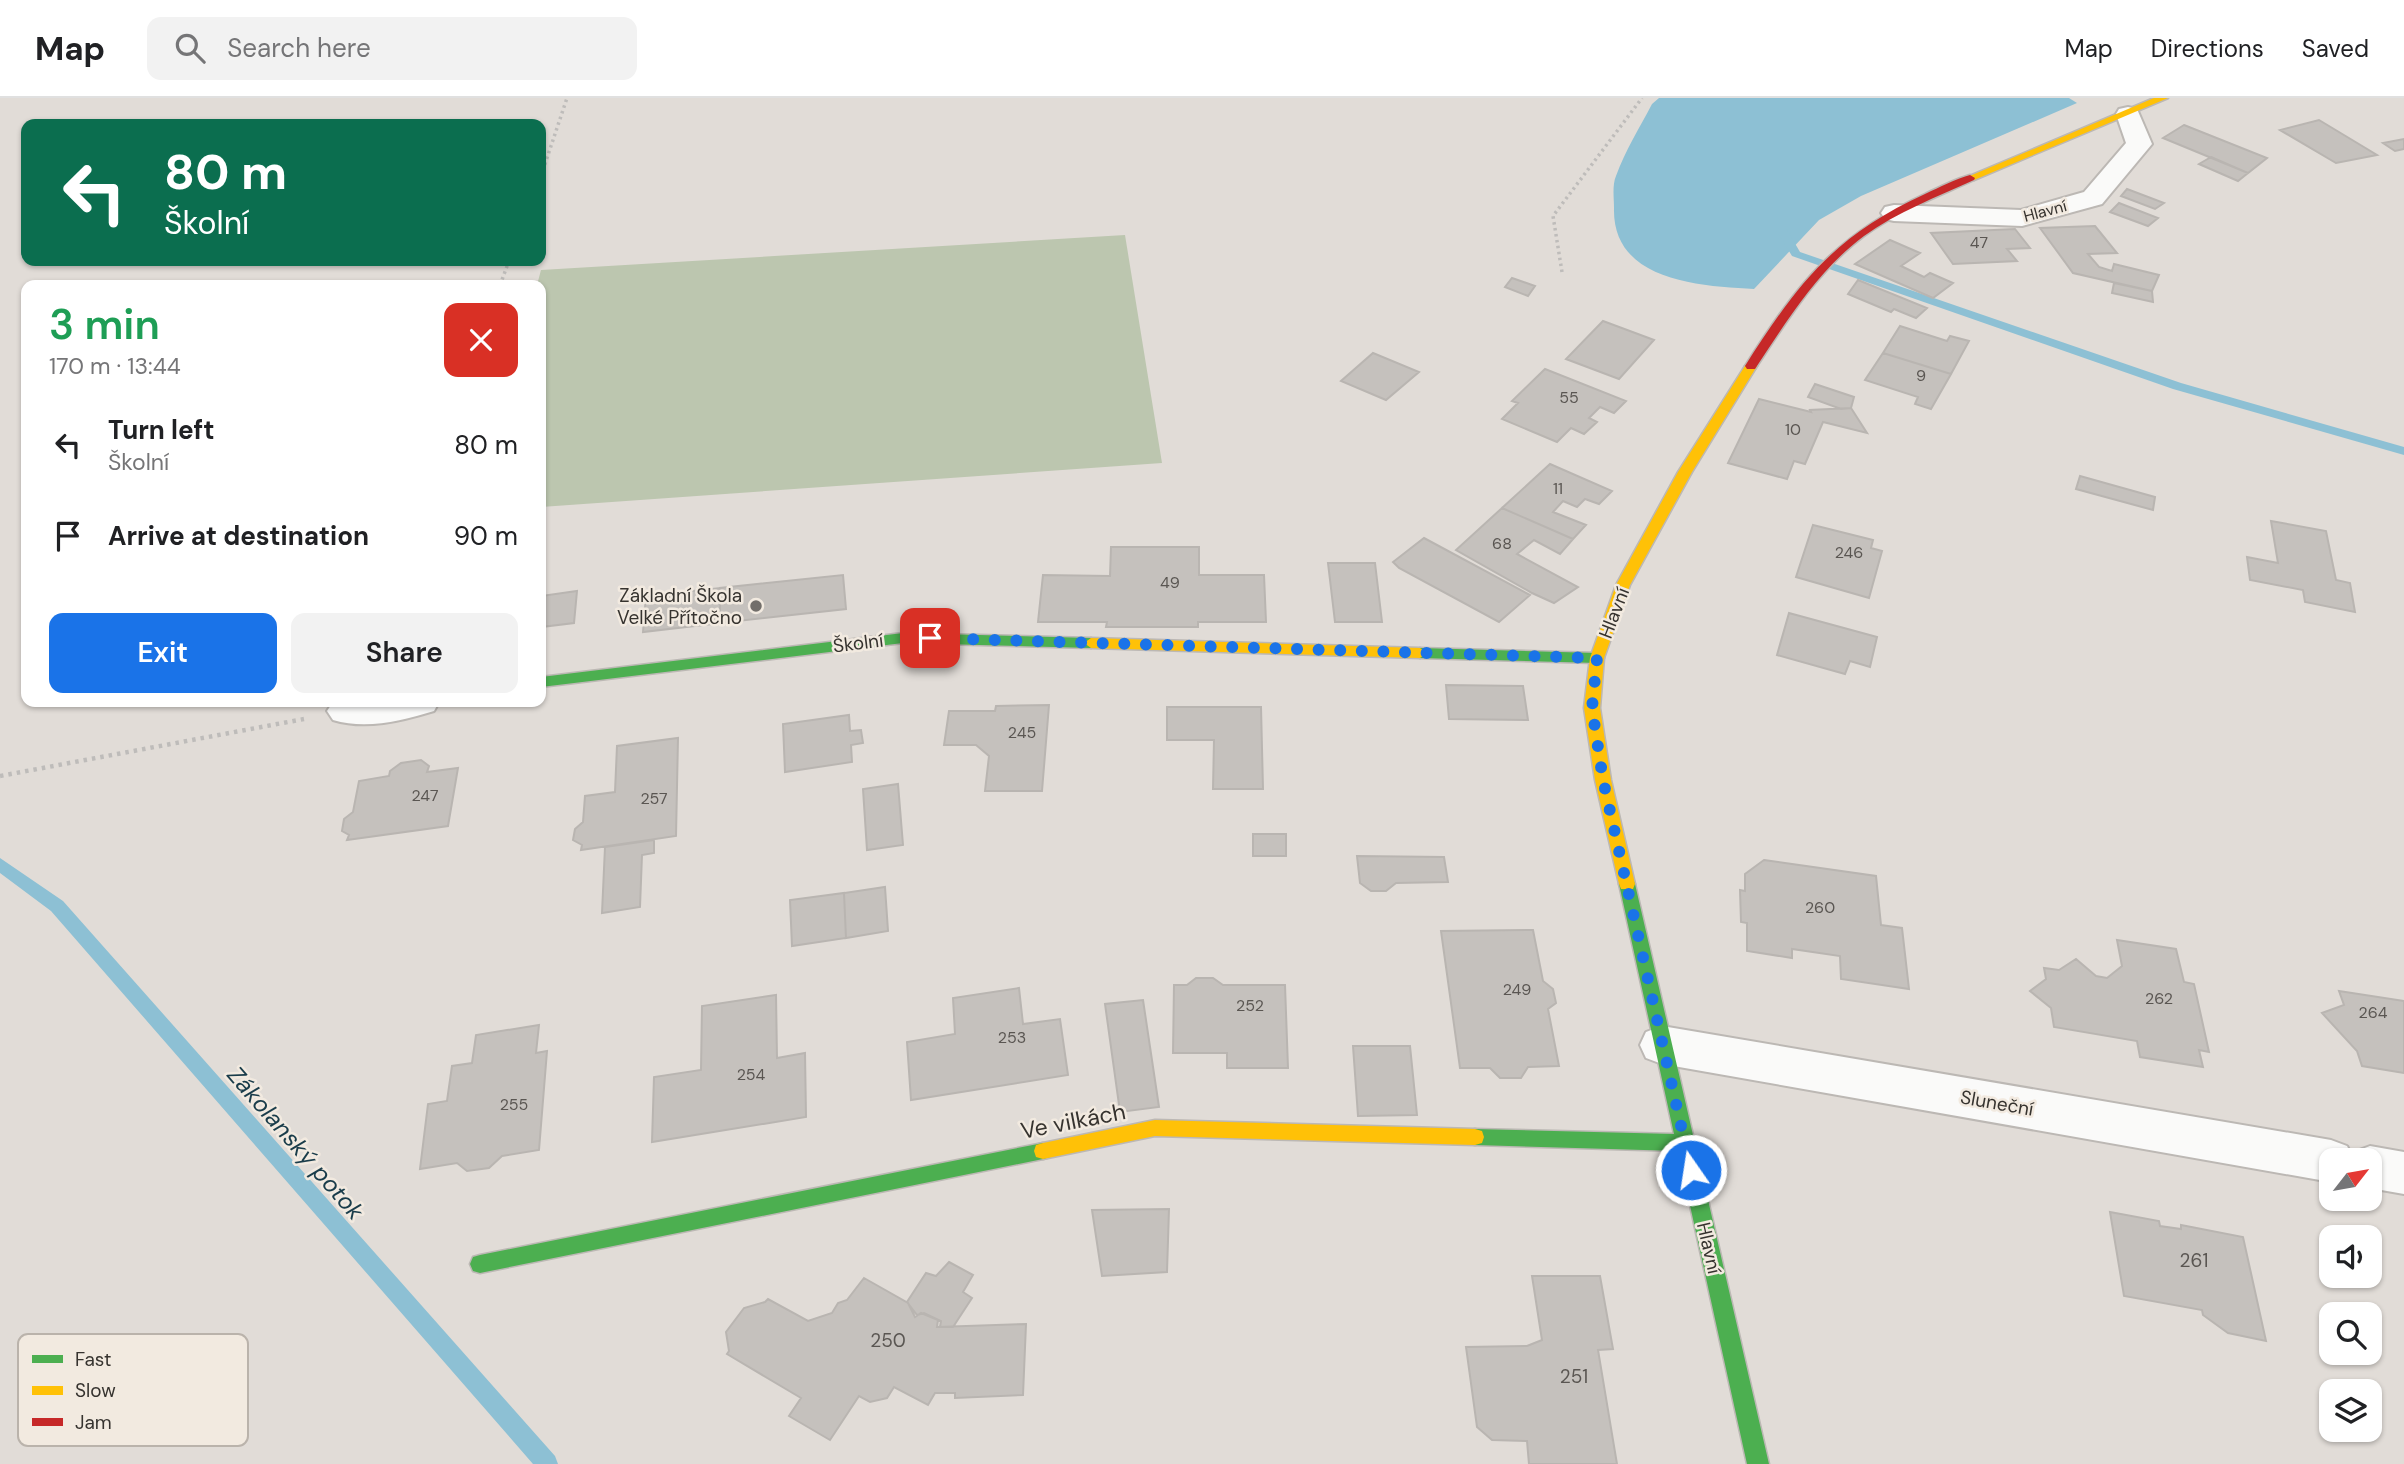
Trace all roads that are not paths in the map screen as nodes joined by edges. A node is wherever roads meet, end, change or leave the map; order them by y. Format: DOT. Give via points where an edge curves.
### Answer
graph roads {
  1 [pos="2162,98"];
  2 [pos="2128,114"];
  3 [pos="1894,213"];
  4 [pos="1597,658"];
  5 [pos="546,681"];
  6 [pos="399,707"];
  7 [pos="346,711"];
  8 [pos="1662,1045"];
  9 [pos="1685,1143"];
  10 [pos="2319,1159"];
  11 [pos="2382,1169"];
  12 [pos="2404,1173"];
  13 [pos="480,1264"];
  14 [pos="1758,1464"];
  1 -- 2 [label="main road, Hlavní"];
  2 -- 3 [label="main road, Hlavní"];
  2 -- 3 [label="street, Hlavní" via="2138,144 2093,198 2022,219"];
  3 -- 4 [label="main road, Hlavní" via="1859,235 1817,274 1754,361 1685,472 1623,585"];
  4 -- 5 [label="main road, Školní" via="903,638"];
  4 -- 8 [label="main road, Hlavní" via="1592,708 1603,780"];
  6 -- 7 [label="street"];
  8 -- 9 [label="main road, Hlavní"];
  8 -- 10 [label="street, Sluneční"];
  9 -- 13 [label="main road, Ve vilkách" via="1155,1128"];
  9 -- 14 [label="main road, Hlavní"];
  11 -- 12 [label="street"];
}
